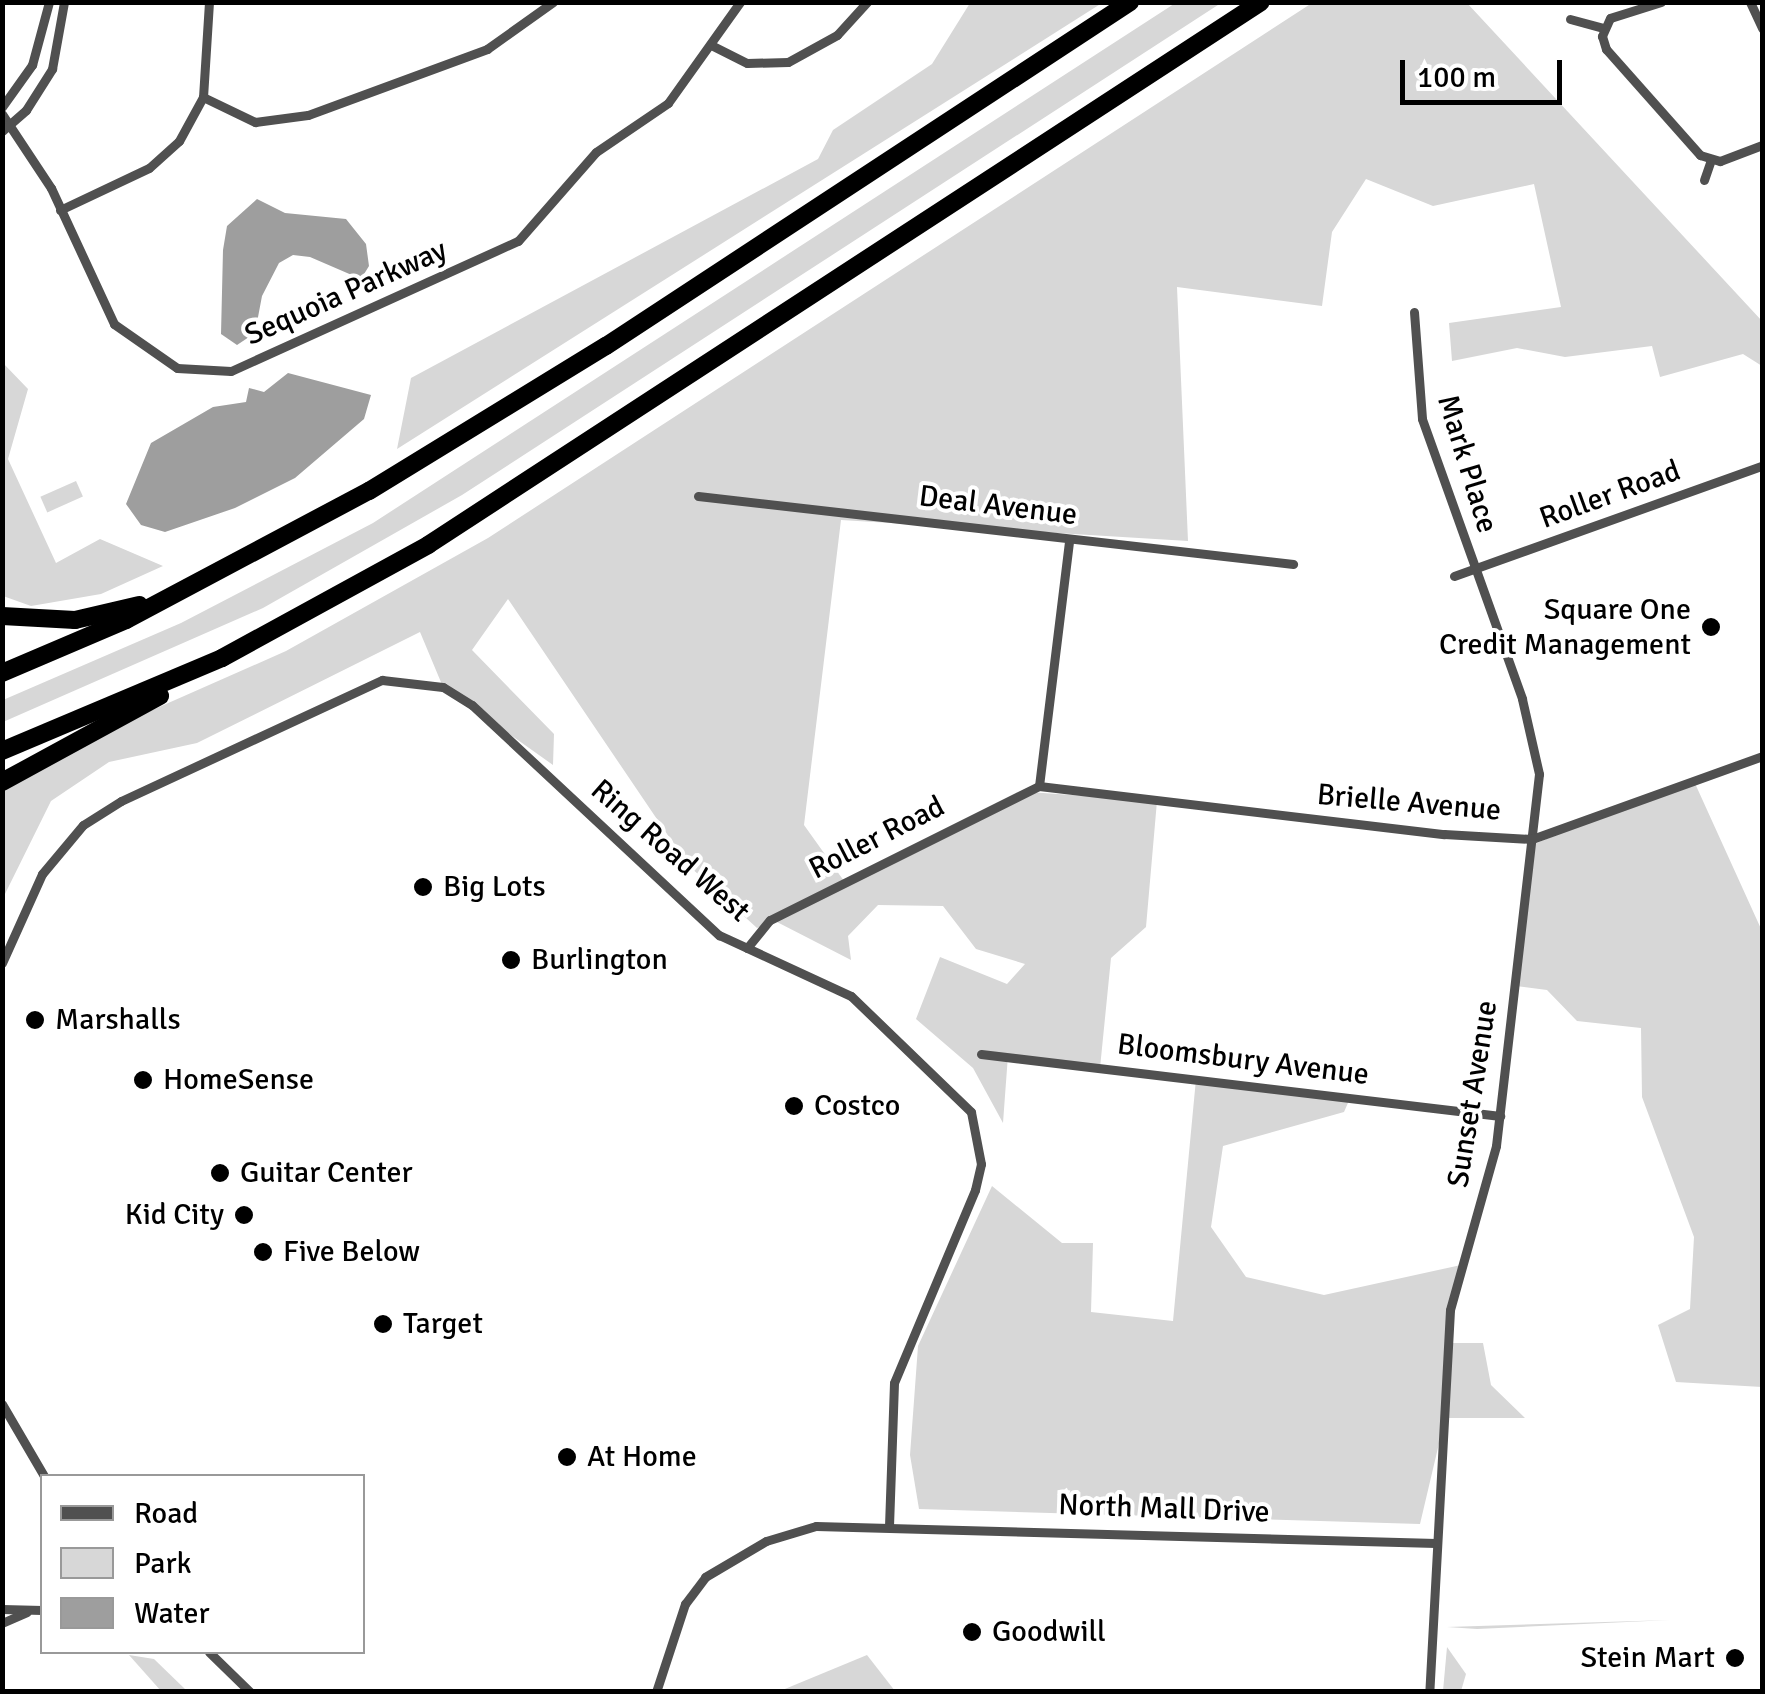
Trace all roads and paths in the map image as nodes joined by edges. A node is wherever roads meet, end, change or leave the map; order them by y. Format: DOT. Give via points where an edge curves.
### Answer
graph roads {
  1 [pos="49,2"];
  2 [pos="64,2"];
  3 [pos="209,2"];
  4 [pos="553,2"];
  5 [pos="740,2"];
  6 [pos="868,2"];
  7 [pos="1130,2"];
  8 [pos="1261,2"];
  9 [pos="1661,2"];
  10 [pos="1750,2"];
  11 [pos="1570,20"];
  12 [pos="1603,28"];
  13 [pos="1762,28"];
  14 [pos="711,45"];
  15 [pos="203,97"];
  16 [pos="2,110"];
  17 [pos="6,127"];
  18 [pos="1762,146"];
  19 [pos="1711,160"];
  20 [pos="1704,180"];
  21 [pos="60,210"];
  22 [pos="1414,312"];
  23 [pos="1762,466"];
  24 [pos="698,496"];
  25 [pos="1068,540"];
  26 [pos="1293,564"];
  27 [pos="1475,570"];
  28 [pos="1454,576"];
  29 [pos="168,597"];
  30 [pos="2,616"];
  31 [pos="222,658"];
  32 [pos="2,673"];
  33 [pos="2,751"];
  34 [pos="1762,756"];
  35 [pos="2,782"];
  36 [pos="1039,786"];
  37 [pos="1532,839"];
  38 [pos="747,948"];
  39 [pos="2,964"];
  40 [pos="981,1054"];
  41 [pos="1500,1116"];
  42 [pos="2,1404"];
  43 [pos="43,1474"];
  44 [pos="889,1526"];
  45 [pos="1436,1543"];
  46 [pos="2,1606"];
  47 [pos="40,1610"];
  48 [pos="30,1611"];
  49 [pos="2,1622"];
  50 [pos="211,1654"];
  51 [pos="250,1692"];
  52 [pos="656,1692"];
  53 [pos="1429,1692"];
  1 -- 16 [label="street" via="32,66"];
  2 -- 17 [label="street" via="52,70"];
  3 -- 15 [label="street"];
  4 -- 15 [label="street" via="486,49 308,116 255,122"];
  5 -- 14 [label="street, Sequoia Parkway"];
  6 -- 14 [label="street" via="837,35 788,62 747,63"];
  7 -- 29 [label="highway" via="459,437"];
  8 -- 31 [label="highway" via="517,490 370,580"];
  9 -- 12 [label="street" via="1617,13"];
  10 -- 13 [label="street"];
  11 -- 12 [label="street"];
  12 -- 19 [label="street" via="1606,49"];
  14 -- 21 [label="street, Sequoia Parkway" via="668,103 596,152 504,251 232,371 177,368 135,344 102,303"];
  15 -- 21 [label="street" via="179,140 150,168"];
  16 -- 17 [label="street, Sequoia Parkway"];
  17 -- 21 [label="street, Sequoia Parkway"];
  18 -- 19 [label="street"];
  19 -- 20 [label="street"];
  22 -- 27 [label="street, Mark Place" via="1422,419"];
  23 -- 27 [label="street, Roller Road"];
  24 -- 25 [label="street, Deal Avenue"];
  25 -- 26 [label="street, Deal Avenue"];
  25 -- 36 [label="street"];
  27 -- 28 [label="street, Roller Road"];
  27 -- 37 [label="street, Sunset Avenue" via="1536,747"];
  29 -- 30 [label="highway" via="75,620"];
  29 -- 32 [label="highway"];
  31 -- 33 [label="highway"];
  31 -- 35 [label="highway"];
  34 -- 37 [label="street, Brielle Avenue"];
  36 -- 37 [label="street, Brielle Avenue"];
  36 -- 38 [label="street, Roller Road" via="770,920"];
  37 -- 41 [label="street, Sunset Avenue"];
  38 -- 39 [label="street, Ring Road West" via="719,935 472,705 443,687 382,680 121,801 83,826 42,874"];
  38 -- 44 [label="street, Ring Road West" via="852,996 958,1094 978,1136 975,1190 894,1383"];
  40 -- 41 [label="street, Bloomsbury Avenue"];
  41 -- 45 [label="street, Sunset Avenue" via="1450,1310"];
  42 -- 43 [label="street"];
  44 -- 45 [label="street, North Mall Drive"];
  44 -- 52 [label="street, North Mall Drive" via="800,1529 714,1570 685,1604"];
  45 -- 53 [label="street, Sunset Avenue"];
  46 -- 48 [label="street"];
  47 -- 48 [label="street"];
  48 -- 49 [label="street"];
  50 -- 51 [label="street"];
}
